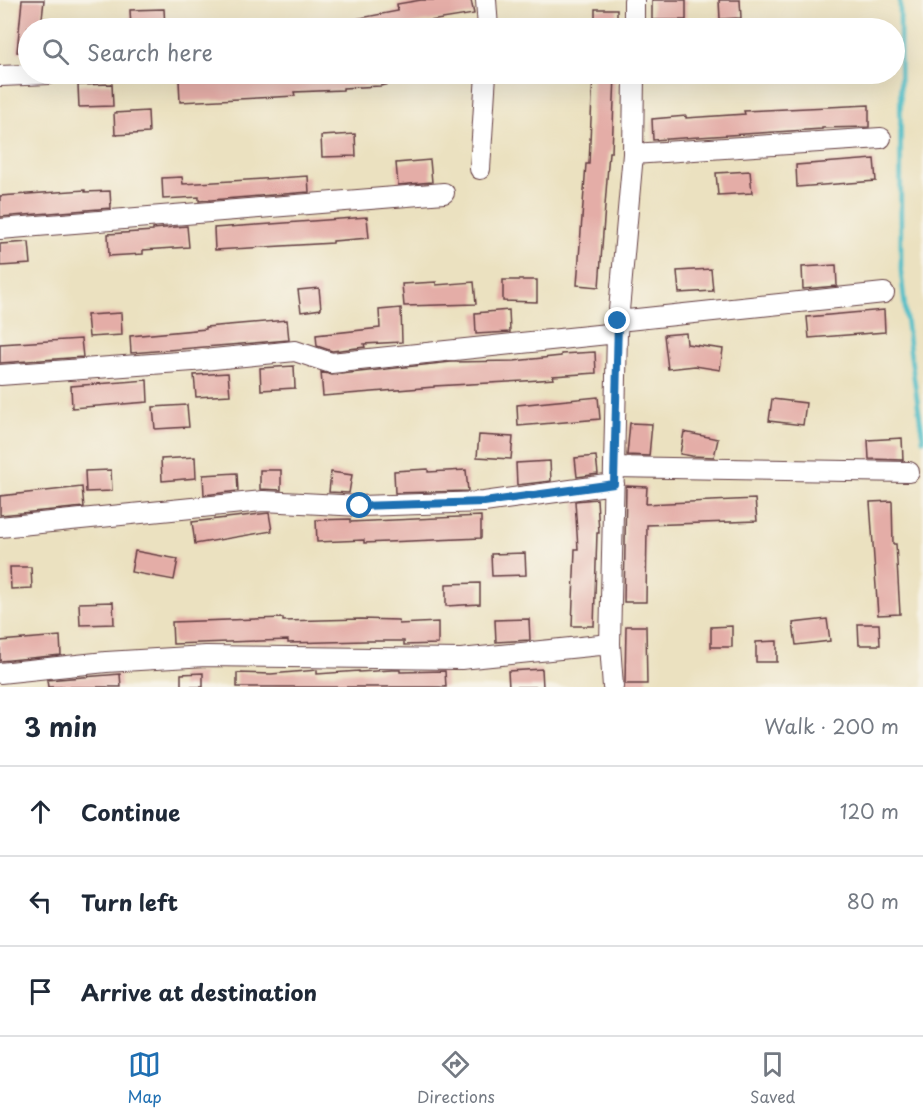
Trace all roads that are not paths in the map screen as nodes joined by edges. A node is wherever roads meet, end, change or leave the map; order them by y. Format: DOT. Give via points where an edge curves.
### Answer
graph roads {
  1 [pos="486,0"];
  2 [pos="634,0"];
  3 [pos="487,18"];
  4 [pos="634,18"];
  5 [pos="18,75"];
  6 [pos="0,76"];
  7 [pos="485,84"];
  8 [pos="634,84"];
  9 [pos="881,138"];
  10 [pos="633,154"];
  11 [pos="480,169"];
  12 [pos="444,193"];
  13 [pos="0,229"];
  14 [pos="884,293"];
  15 [pos="617,327"];
  16 [pos="0,375"];
  17 [pos="909,472"];
  18 [pos="614,475"];
  19 [pos="0,527"];
  20 [pos="610,644"];
  21 [pos="0,673"];
  22 [pos="613,687"];
  1 -- 3 [label="street"];
  2 -- 4 [label="street"];
  5 -- 6 [label="street"];
  7 -- 11 [label="street"];
  8 -- 10 [label="street"];
  9 -- 10 [label="street"];
  10 -- 15 [label="street"];
  12 -- 13 [label="street"];
  14 -- 15 [label="street"];
  15 -- 16 [label="street" via="331,363 295,351"];
  15 -- 18 [label="street"];
  17 -- 18 [label="street"];
  18 -- 19 [label="street" via="484,502 360,506 263,501"];
  18 -- 20 [label="street"];
  20 -- 21 [label="street" via="461,659 206,656"];
  20 -- 22 [label="street"];
}
